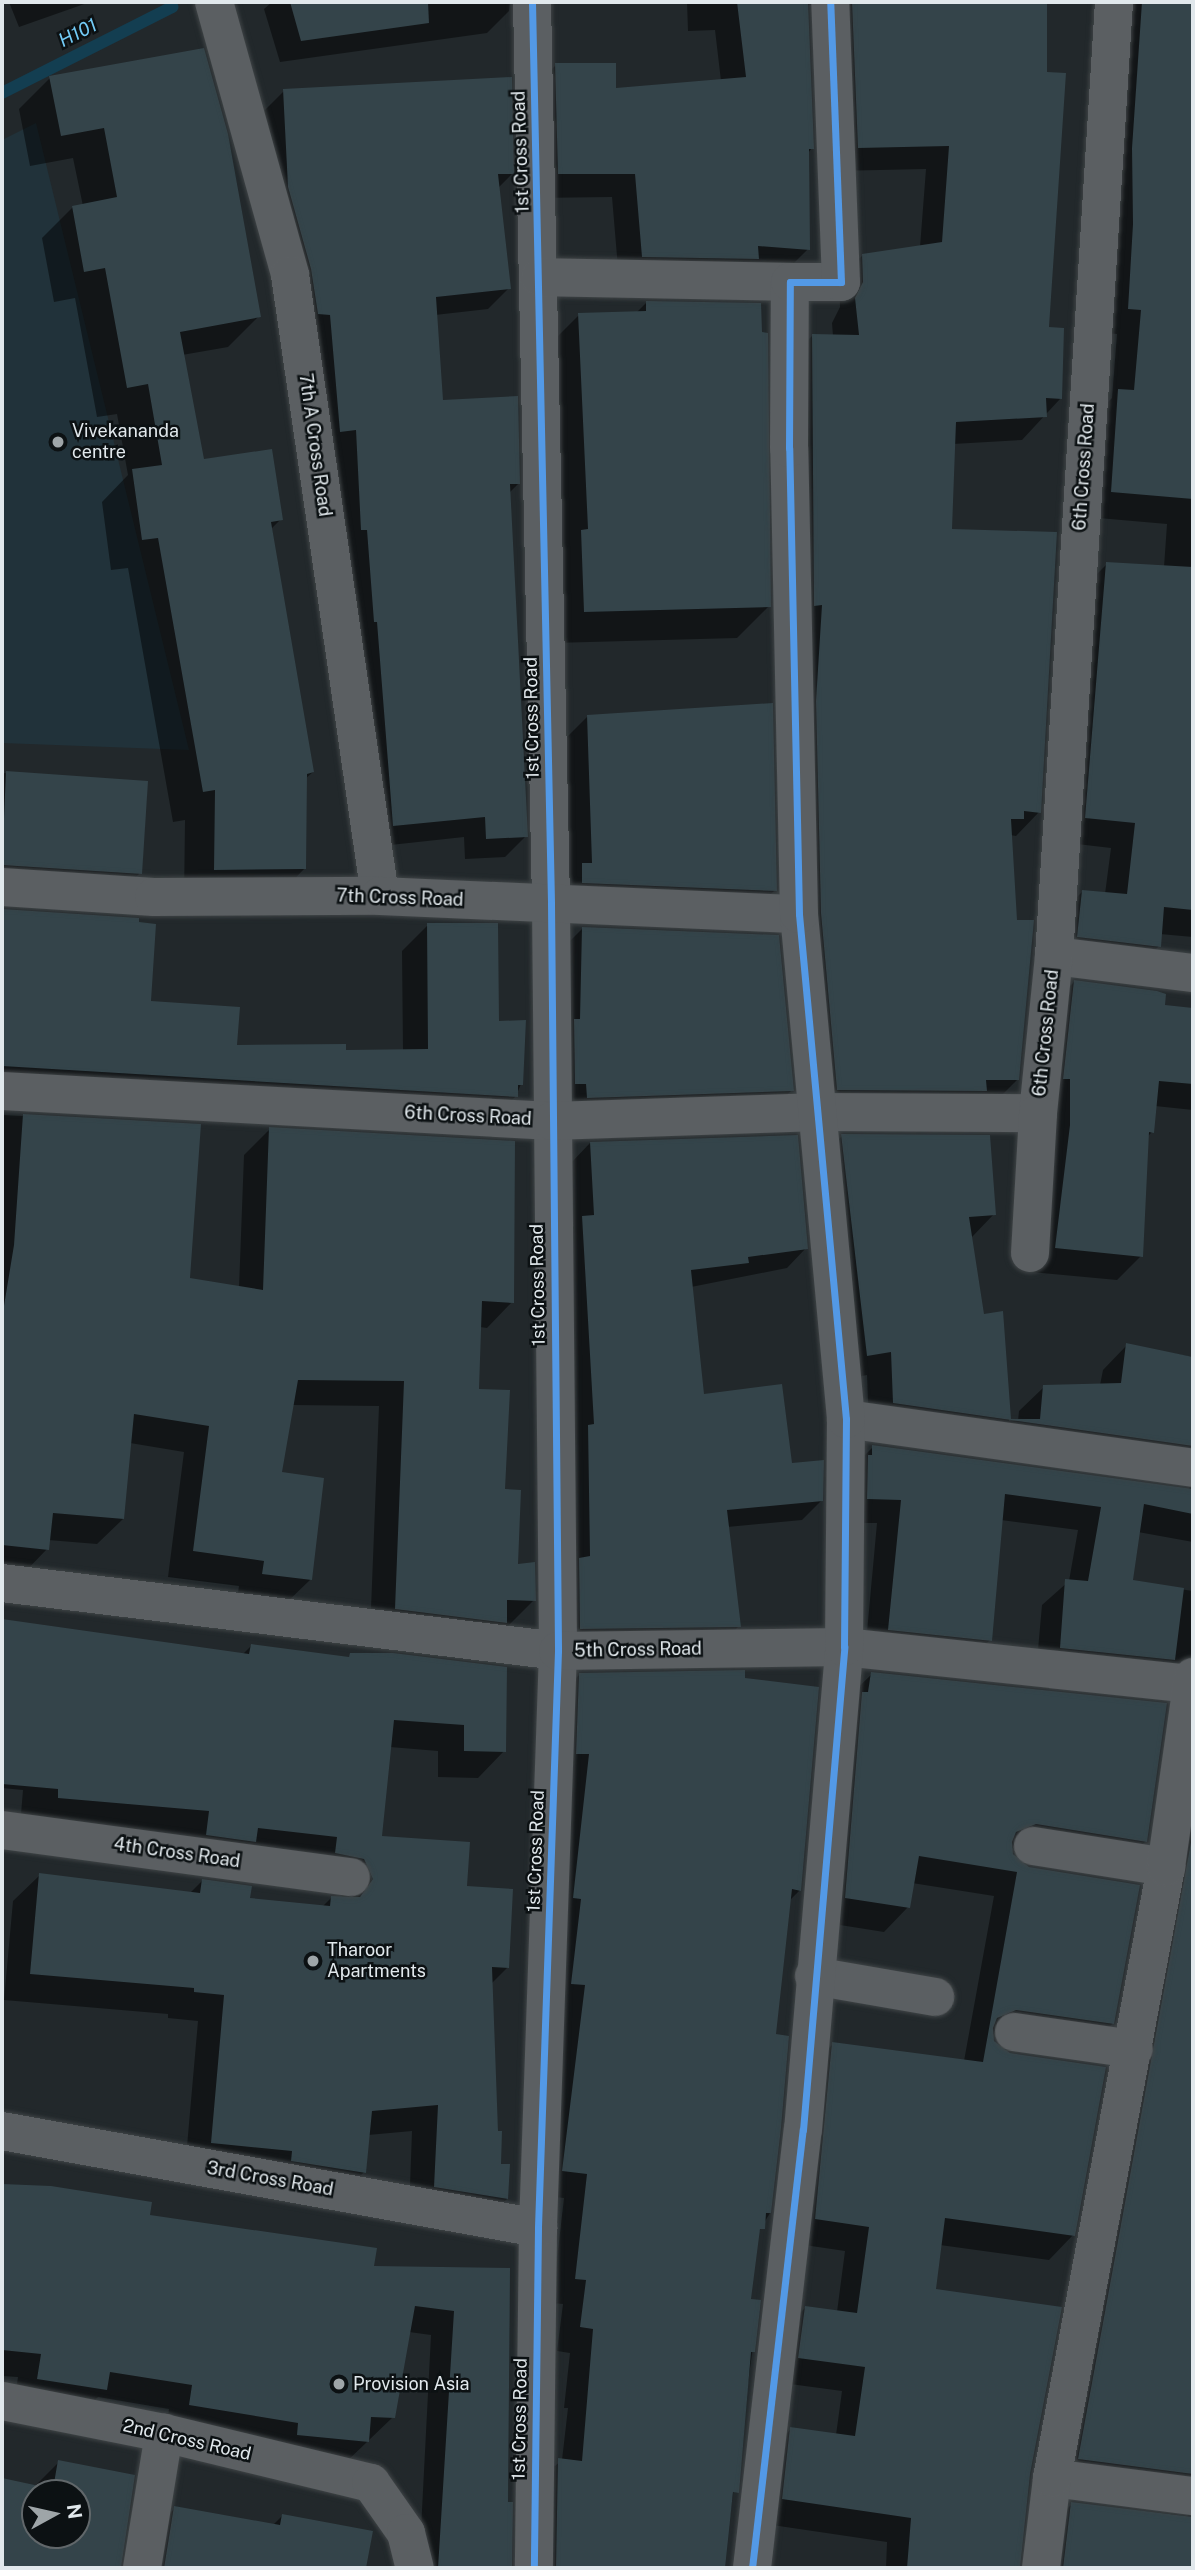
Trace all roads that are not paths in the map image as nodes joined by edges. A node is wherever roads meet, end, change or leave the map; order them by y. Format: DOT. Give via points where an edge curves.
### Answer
graph roads {
  1 [pos="214,2"];
  2 [pos="532,2"];
  3 [pos="830,2"];
  4 [pos="1114,2"];
  5 [pos="540,277"];
  6 [pos="790,282"];
  7 [pos="2,887"];
  8 [pos="380,896"];
  9 [pos="551,904"];
  10 [pos="799,914"];
  11 [pos="1054,956"];
  12 [pos="1193,973"];
  13 [pos="2,1091"];
  14 [pos="820,1112"];
  15 [pos="1038,1113"];
  16 [pos="552,1121"];
  17 [pos="1030,1253"];
  18 [pos="846,1419"];
  19 [pos="1193,1468"];
  20 [pos="2,1583"];
  21 [pos="844,1647"];
  22 [pos="558,1651"];
  23 [pos="1193,1681"];
  24 [pos="2,1830"];
  25 [pos="1033,1846"];
  26 [pos="1166,1867"];
  27 [pos="351,1877"];
  28 [pos="814,1976"];
  29 [pos="935,1997"];
  30 [pos="1014,2032"];
  31 [pos="1134,2049"];
  32 [pos="2,2131"];
  33 [pos="538,2228"];
  34 [pos="2,2401"];
  35 [pos="164,2433"];
  36 [pos="1052,2478"];
  37 [pos="1193,2496"];
  38 [pos="142,2568"];
  39 [pos="415,2568"];
  40 [pos="534,2568"];
  41 [pos="752,2568"];
  42 [pos="1041,2568"];
  1 -- 8 [label="street, 7th A Cross Road" via="290,275"];
  2 -- 5 [label="street, 1st Cross Road"];
  3 -- 6 [label="street" via="841,282"];
  4 -- 11 [label="street, 6th Cross Road"];
  5 -- 6 [label="street"];
  5 -- 9 [label="street, 1st Cross Road"];
  6 -- 10 [label="street"];
  7 -- 8 [label="street, 7th Cross Road" via="154,897"];
  8 -- 9 [label="street, 7th Cross Road"];
  9 -- 10 [label="street, 7th Cross Road"];
  9 -- 16 [label="street, 1st Cross Road"];
  10 -- 14 [label="street"];
  11 -- 12 [label="street"];
  11 -- 15 [label="street, 6th Cross Road"];
  13 -- 16 [label="street, 6th Cross Road"];
  14 -- 15 [label="street, 6th Cross Road"];
  14 -- 16 [label="street, 6th Cross Road"];
  14 -- 18 [label="street"];
  15 -- 17 [label="street"];
  16 -- 22 [label="street, 1st Cross Road"];
  18 -- 19 [label="street"];
  18 -- 21 [label="street"];
  20 -- 22 [label="street, 5th Cross Road"];
  21 -- 22 [label="street, 5th Cross Road"];
  21 -- 23 [label="street, 5th Cross Road"];
  21 -- 28 [label="street"];
  22 -- 33 [label="street, 1st Cross Road"];
  23 -- 26 [label="street"];
  24 -- 27 [label="street, 4th Cross Road"];
  25 -- 26 [label="street"];
  26 -- 31 [label="street"];
  28 -- 29 [label="street"];
  28 -- 41 [label="street" via="803,2130"];
  30 -- 31 [label="street"];
  31 -- 36 [label="street"];
  32 -- 33 [label="street, 3rd Cross Road"];
  33 -- 40 [label="street, 1st Cross Road"];
  34 -- 35 [label="street, 2nd Cross Road"];
  35 -- 38 [label="street"];
  35 -- 39 [label="street, 2nd Cross Road" via="371,2483 406,2533"];
  36 -- 37 [label="street"];
  36 -- 42 [label="street"];
}
